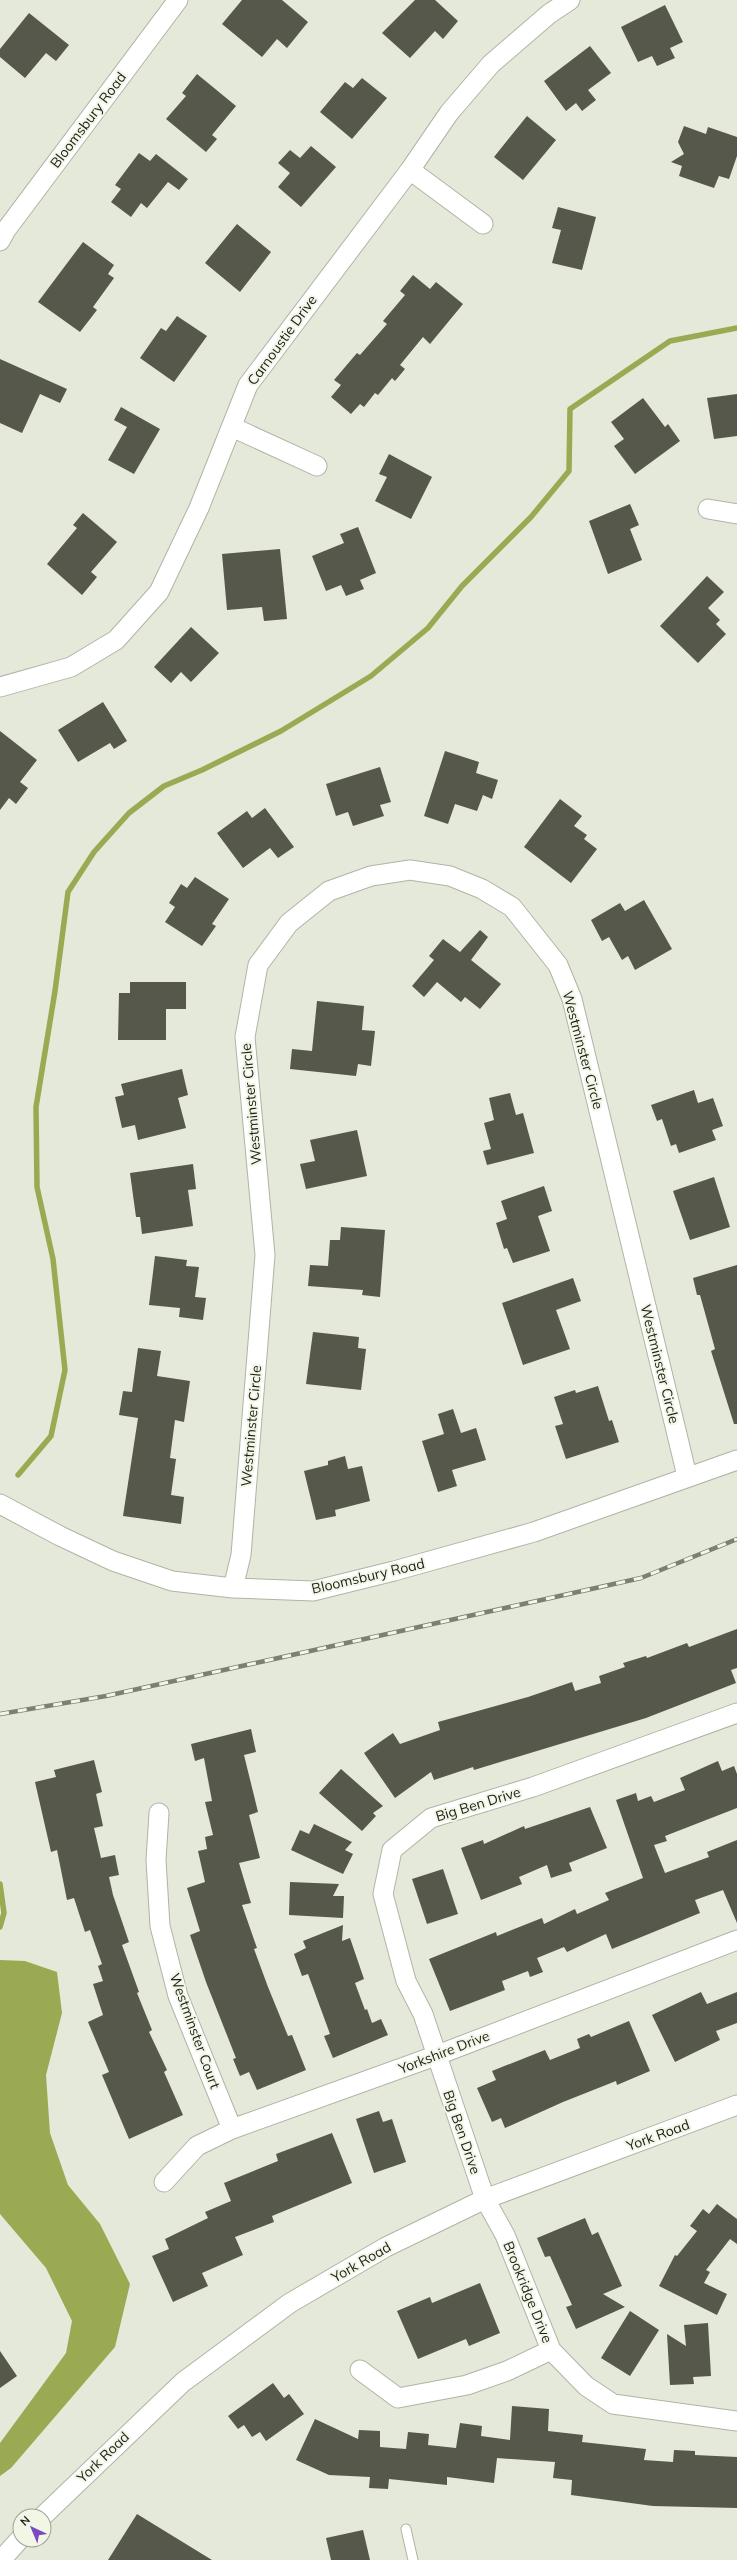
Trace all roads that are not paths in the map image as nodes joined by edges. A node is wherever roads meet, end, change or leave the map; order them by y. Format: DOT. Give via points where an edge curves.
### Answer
graph roads {
  1 [pos="178,0"];
  2 [pos="570,0"];
  3 [pos="410,170"];
  4 [pos="483,224"];
  5 [pos="0,241"];
  6 [pos="232,427"];
  7 [pos="317,466"];
  8 [pos="708,509"];
  9 [pos="737,514"];
  10 [pos="0,687"];
  11 [pos="737,1460"];
  12 [pos="687,1476"];
  13 [pos="0,1504"];
  14 [pos="233,1588"];
  15 [pos="737,1713"];
  16 [pos="159,1813"];
  17 [pos="737,1940"];
  18 [pos="435,2056"];
  19 [pos="737,2105"];
  20 [pos="232,2129"];
  21 [pos="164,2182"];
  22 [pos="485,2199"];
  23 [pos="551,2350"];
  24 [pos="360,2370"];
  25 [pos="737,2422"];
  26 [pos="51,2508"];
  27 [pos="406,2530"];
  28 [pos="12,2547"];
  29 [pos="1,2560"];
  30 [pos="413,2560"];
  1 -- 5 [label="street, Bloomsbury Road"];
  2 -- 3 [label="street, Carnoustie Drive" via="549,14 491,64 449,113"];
  3 -- 4 [label="street"];
  3 -- 6 [label="street, Carnoustie Drive" via="248,385"];
  6 -- 7 [label="street"];
  6 -- 10 [label="street, Carnoustie Drive" via="199,508 159,592 116,640 71,667"];
  8 -- 9 [label="street"];
  11 -- 12 [label="street, Bloomsbury Road"];
  12 -- 14 [label="street, Bloomsbury Road" via="534,1532 313,1591"];
  12 -- 14 [label="street, Westminster Circle" via="572,999 558,965 512,907 482,889 450,876 410,870 371,876 329,891 288,922 258,965 245,1037 265,1255 241,1555"];
  13 -- 14 [label="street, Bloomsbury Road" via="113,1561 172,1581"];
  15 -- 18 [label="street, Big Ben Drive" via="533,1787 431,1818 392,1850 383,1894 406,1981 423,2014"];
  16 -- 20 [label="street, Westminster Court" via="156,1860 160,1926 178,1996"];
  17 -- 18 [label="street, Yorkshire Drive"];
  18 -- 20 [label="street, Yorkshire Drive"];
  18 -- 22 [label="street, Big Ben Drive"];
  19 -- 22 [label="street, York Road"];
  20 -- 21 [label="street, Yorkshire Drive" via="197,2146"];
  22 -- 23 [label="street, Brookridge Drive" via="505,2235"];
  22 -- 26 [label="street, York Road" via="386,2247 290,2303 183,2382"];
  23 -- 24 [label="street" via="507,2371 466,2385 398,2398"];
  23 -- 25 [label="street, Brookridge Drive" via="586,2386 613,2404"];
  27 -- 30 [label="lane"];
  28 -- 29 [label="street"];
}
